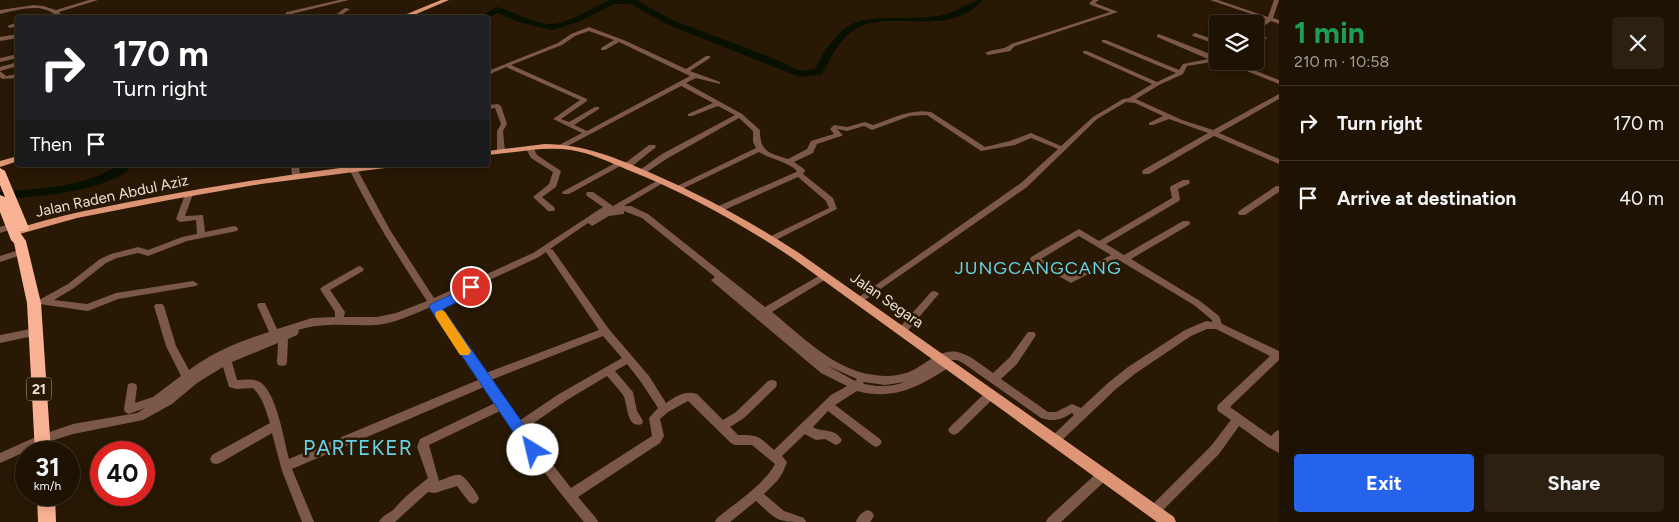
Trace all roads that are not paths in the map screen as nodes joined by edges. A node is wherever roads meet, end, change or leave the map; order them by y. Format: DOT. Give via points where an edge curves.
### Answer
graph roads {
  1 [pos="95,0"];
  2 [pos="346,0"];
  3 [pos="446,0"];
  4 [pos="1096,0"];
  5 [pos="1213,0"];
  6 [pos="1276,0"];
  7 [pos="42,1"];
  8 [pos="5,3"];
  9 [pos="347,9"];
  10 [pos="11,10"];
  11 [pos="0,12"];
  12 [pos="60,15"];
  13 [pos="286,15"];
  14 [pos="338,15"];
  15 [pos="408,15"];
  16 [pos="1270,19"];
  17 [pos="1279,22"];
  18 [pos="1264,23"];
  19 [pos="15,25"];
  20 [pos="10,26"];
  21 [pos="1195,35"];
  22 [pos="15,36"];
  23 [pos="1159,36"];
  24 [pos="0,39"];
  25 [pos="618,40"];
  26 [pos="1209,40"];
  27 [pos="1104,41"];
  28 [pos="603,49"];
  29 [pos="1085,52"];
  30 [pos="988,53"];
  31 [pos="1209,56"];
  32 [pos="15,57"];
  33 [pos="708,57"];
  34 [pos="0,60"];
  35 [pos="1209,60"];
  36 [pos="15,65"];
  37 [pos="506,65"];
  38 [pos="0,69"];
  39 [pos="688,70"];
  40 [pos="1248,70"];
  41 [pos="490,72"];
  42 [pos="1182,72"];
  43 [pos="0,73"];
  44 [pos="15,76"];
  45 [pos="695,76"];
  46 [pos="1279,82"];
  47 [pos="718,83"];
  48 [pos="682,84"];
  49 [pos="1157,84"];
  50 [pos="1279,96"];
  51 [pos="1132,100"];
  52 [pos="1275,102"];
  53 [pos="718,103"];
  54 [pos="490,107"];
  55 [pos="597,108"];
  56 [pos="690,115"];
  57 [pos="740,115"];
  58 [pos="1169,116"];
  59 [pos="1151,124"];
  60 [pos="569,125"];
  61 [pos="587,133"];
  62 [pos="1214,133"];
  63 [pos="562,147"];
  64 [pos="652,147"];
  65 [pos="761,148"];
  66 [pos="530,149"];
  67 [pos="1063,149"];
  68 [pos="501,151"];
  69 [pos="490,153"];
  70 [pos="790,161"];
  71 [pos="1279,162"];
  72 [pos="624,165"];
  73 [pos="295,167"];
  74 [pos="369,167"];
  75 [pos="353,169"];
  76 [pos="641,172"];
  77 [pos="1146,172"];
  78 [pos="1,174"];
  79 [pos="799,174"];
  80 [pos="296,176"];
  81 [pos="660,181"];
  82 [pos="1186,182"];
  83 [pos="677,188"];
  84 [pos="1279,188"];
  85 [pos="566,192"];
  86 [pos="189,194"];
  87 [pos="590,194"];
  88 [pos="4,199"];
  89 [pos="613,209"];
  90 [pos="719,209"];
  91 [pos="551,210"];
  92 [pos="1242,213"];
  93 [pos="1186,223"];
  94 [pos="580,227"];
  95 [pos="234,229"];
  96 [pos="0,230"];
  97 [pos="19,234"];
  98 [pos="201,235"];
  99 [pos="772,239"];
  100 [pos="1100,244"];
  101 [pos="550,252"];
  102 [pos="1122,257"];
  103 [pos="0,259"];
  104 [pos="527,261"];
  105 [pos="360,269"];
  106 [pos="825,276"];
  107 [pos="193,284"];
  108 [pos="934,294"];
  109 [pos="859,301"];
  110 [pos="37,302"];
  111 [pos="262,305"];
  112 [pos="434,305"];
  113 [pos="159,306"];
  114 [pos="762,313"];
  115 [pos="330,323"];
  116 [pos="1218,324"];
  117 [pos="35,328"];
  118 [pos="605,331"];
  119 [pos="902,331"];
  120 [pos="1031,335"];
  121 [pos="277,337"];
  122 [pos="0,339"];
  123 [pos="1278,356"];
  124 [pos="628,359"];
  125 [pos="226,360"];
  126 [pos="944,361"];
  127 [pos="282,362"];
  128 [pos="608,370"];
  129 [pos="187,377"];
  130 [pos="994,379"];
  131 [pos="484,380"];
  132 [pos="860,381"];
  133 [pos="772,384"];
  134 [pos="132,387"];
  135 [pos="990,395"];
  136 [pos="1018,396"];
  137 [pos="828,404"];
  138 [pos="501,405"];
  139 [pos="1008,407"];
  140 [pos="129,409"];
  141 [pos="664,409"];
  142 [pos="1082,414"];
  143 [pos="124,421"];
  144 [pos="638,421"];
  145 [pos="1237,421"];
  146 [pos="275,426"];
  147 [pos="722,426"];
  148 [pos="804,427"];
  149 [pos="517,428"];
  150 [pos="954,430"];
  151 [pos="836,440"];
  152 [pos="1055,440"];
  153 [pos="43,441"];
  154 [pos="52,441"];
  155 [pos="876,442"];
  156 [pos="1277,442"];
  157 [pos="15,454"];
  158 [pos="775,456"];
  159 [pos="0,458"];
  160 [pos="216,459"];
  161 [pos="286,466"];
  162 [pos="1103,474"];
  163 [pos="428,487"];
  164 [pos="756,494"];
  165 [pos="568,496"];
  166 [pos="473,498"];
  167 [pos="46,506"];
  168 [pos="1154,510"];
  169 [pos="47,522"];
  170 [pos="308,522"];
  171 [pos="386,522"];
  172 [pos="592,522"];
  173 [pos="722,522"];
  174 [pos="800,522"];
  175 [pos="1052,522"];
  176 [pos="1169,522"];
  1 -- 12 [label="street"];
  2 -- 13 [label="street"];
  3 -- 15 [label="main road"];
  4 -- 30 [label="street" via="1092,3 1115,12 1013,45 1008,50"];
  5 -- 16 [label="street"];
  6 -- 16 [label="street"];
  7 -- 10 [label="street"];
  7 -- 12 [label="street"];
  8 -- 10 [label="street"];
  9 -- 14 [label="street"];
  10 -- 11 [label="street"];
  16 -- 17 [label="street"];
  16 -- 18 [label="street"];
  19 -- 20 [label="street"];
  21 -- 26 [label="street"];
  22 -- 24 [label="street"];
  23 -- 31 [label="street"];
  25 -- 28 [label="street"];
  25 -- 37 [label="street" via="588,29"];
  25 -- 39 [label="street"];
  27 -- 42 [label="street"];
  29 -- 49 [label="street"];
  32 -- 34 [label="street"];
  33 -- 39 [label="street"];
  35 -- 42 [label="street" via="1188,64"];
  36 -- 38 [label="street"];
  37 -- 41 [label="street"];
  37 -- 60 [label="street" via="585,100 556,118"];
  39 -- 45 [label="street"];
  40 -- 46 [label="street"];
  42 -- 49 [label="street"];
  43 -- 44 [label="street" via="4,78"];
  45 -- 47 [label="street"];
  45 -- 48 [label="street"];
  48 -- 53 [label="street"];
  48 -- 61 [label="street"];
  49 -- 51 [label="street"];
  50 -- 52 [label="street"];
  51 -- 58 [label="street"];
  51 -- 67 [label="street" via="1125,100 1095,118"];
  52 -- 62 [label="street"];
  53 -- 56 [label="street"];
  53 -- 57 [label="street"];
  54 -- 68 [label="street" via="498,106 504,124 500,130"];
  55 -- 60 [label="street"];
  57 -- 65 [label="street" via="757,130"];
  57 -- 76 [label="street"];
  58 -- 59 [label="street"];
  58 -- 62 [label="street"];
  60 -- 61 [label="street"];
  61 -- 63 [label="street"];
  62 -- 71 [label="street"];
  62 -- 77 [label="street"];
  63 -- 66 [label="main road"];
  63 -- 72 [label="main road, Jalan Segara" via="583,150"];
  64 -- 72 [label="street"];
  65 -- 70 [label="street" via="776,158"];
  65 -- 83 [label="street"];
  66 -- 68 [label="main road"];
  66 -- 91 [label="street" via="534,156 557,171 553,185 537,197"];
  67 -- 70 [label="street" via="1031,135 984,149 924,112 873,128 865,124 847,129 836,126 833,129 839,135 814,143 810,151"];
  67 -- 109 [label="street" via="1024,185"];
  68 -- 69 [label="main road"];
  70 -- 79 [label="street" via="800,168"];
  72 -- 76 [label="main road, Jalan Segara"];
  72 -- 85 [label="street"];
  73 -- 80 [label="street"];
  74 -- 75 [label="main road, Jalan Raden Abdul Aziz"];
  75 -- 80 [label="main road, Jalan Raden Abdul Aziz"];
  75 -- 112 [label="street" via="376,216"];
  76 -- 81 [label="main road, Jalan Segara"];
  78 -- 88 [label="highway, 21"];
  79 -- 90 [label="street"];
  79 -- 99 [label="street" via="830,200 833,209"];
  80 -- 86 [label="main road, Jalan Raden Abdul Aziz"];
  81 -- 83 [label="main road, Jalan Segara"];
  81 -- 89 [label="street"];
  82 -- 100 [label="street" via="1174,188 1176,199"];
  83 -- 90 [label="main road, Jalan Segara"];
  84 -- 92 [label="street"];
  86 -- 97 [label="main road, Jalan Raden Abdul Aziz" via="63,218"];
  86 -- 98 [label="street" via="180,219 200,217"];
  87 -- 89 [label="street"];
  88 -- 97 [label="highway, 21"];
  89 -- 94 [label="street" via="600,210"];
  89 -- 114 [label="street" via="634,212"];
  90 -- 99 [label="main road, Jalan Segara"];
  93 -- 102 [label="street"];
  94 -- 101 [label="street"];
  94 -- 104 [label="street"];
  95 -- 98 [label="street"];
  96 -- 97 [label="street"];
  97 -- 103 [label="street"];
  97 -- 110 [label="highway, 21"];
  98 -- 110 [label="street" via="148,253 138,250 114,256 71,286"];
  99 -- 106 [label="main road, Jalan Segara"];
  100 -- 102 [label="street"];
  100 -- 102 [label="street" via="1079,232 1034,259 1071,280"];
  101 -- 104 [label="street"];
  101 -- 118 [label="street"];
  102 -- 116 [label="street" via="1192,300 1214,316"];
  104 -- 112 [label="street"];
  105 -- 115 [label="street" via="325,289 340,312"];
  106 -- 109 [label="main road, Jalan Segara"];
  106 -- 114 [label="street"];
  107 -- 110 [label="street" via="116,296 88,308"];
  108 -- 119 [label="street"];
  109 -- 119 [label="main road, Jalan Segara"];
  110 -- 117 [label="highway, 21"];
  111 -- 121 [label="street"];
  112 -- 115 [label="street" via="377,321"];
  112 -- 131 [label="street"];
  113 -- 129 [label="street" via="171,346"];
  114 -- 132 [label="street" via="833,366"];
  115 -- 121 [label="street" via="303,324"];
  116 -- 123 [label="street"];
  116 -- 142 [label="street" via="1206,325 1188,334 1132,370"];
  117 -- 122 [label="street"];
  117 -- 153 [label="highway, 21"];
  118 -- 124 [label="street"];
  118 -- 131 [label="street"];
  119 -- 126 [label="main road, Jalan Segara"];
  120 -- 130 [label="street" via="1013,361"];
  121 -- 125 [label="street"];
  121 -- 127 [label="street"];
  121 -- 129 [label="street" via="249,342 214,357"];
  123 -- 145 [label="street" via="1222,408"];
  124 -- 128 [label="street"];
  124 -- 141 [label="street"];
  125 -- 143 [label="street" via="193,380 168,401 140,417"];
  125 -- 146 [label="street" via="234,385 258,386 270,407"];
  126 -- 130 [label="street" via="950,355 962,356"];
  126 -- 132 [label="street" via="911,381 874,390"];
  126 -- 135 [label="main road, Jalan Segara"];
  128 -- 144 [label="street" via="629,395 632,412"];
  128 -- 149 [label="street"];
  129 -- 140 [label="street" via="157,400"];
  130 -- 136 [label="street"];
  131 -- 138 [label="street"];
  131 -- 161 [label="street"];
  132 -- 137 [label="street"];
  133 -- 147 [label="street" via="740,415"];
  134 -- 140 [label="street"];
  135 -- 139 [label="main road, Jalan Segara"];
  135 -- 150 [label="street"];
  136 -- 139 [label="street"];
  136 -- 142 [label="street" via="1052,418 1072,408"];
  137 -- 148 [label="street"];
  137 -- 155 [label="street"];
  138 -- 149 [label="street"];
  138 -- 163 [label="street" via="424,442 434,480"];
  139 -- 152 [label="main road, Jalan Segara"];
  140 -- 143 [label="street"];
  141 -- 147 [label="street" via="690,396 699,401"];
  141 -- 165 [label="street" via="654,418 656,440"];
  142 -- 152 [label="street"];
  143 -- 154 [label="street" via="73,429"];
  145 -- 156 [label="street"];
  145 -- 168 [label="street" via="1215,450"];
  146 -- 160 [label="street"];
  146 -- 161 [label="street"];
  147 -- 158 [label="street" via="735,440 754,440"];
  148 -- 151 [label="street" via="816,435 826,434"];
  148 -- 158 [label="street"];
  149 -- 165 [label="street"];
  152 -- 162 [label="main road, Jalan Segara"];
  157 -- 159 [label="street"];
  158 -- 164 [label="street" via="782,466"];
  161 -- 170 [label="street"];
  162 -- 168 [label="main road, Jalan Segara"];
  162 -- 175 [label="street"];
  163 -- 166 [label="street" via="435,488 459,480"];
  163 -- 171 [label="street"];
  164 -- 173 [label="street"];
  164 -- 174 [label="street" via="780,515"];
  165 -- 172 [label="street"];
  167 -- 169 [label="highway"];
  168 -- 176 [label="main road, Jalan Segara"];
}
